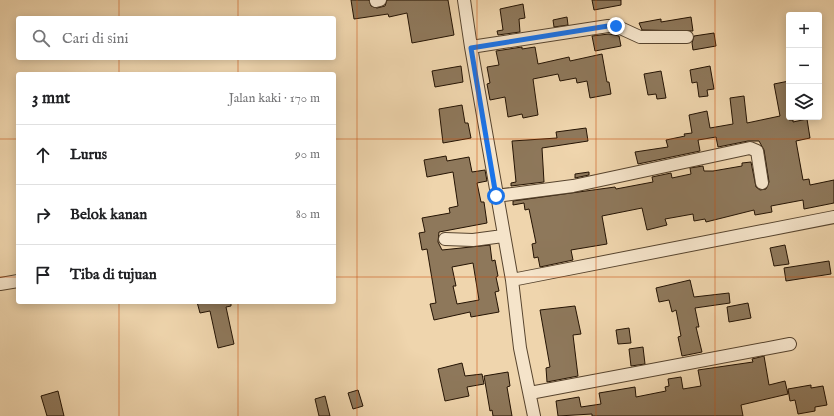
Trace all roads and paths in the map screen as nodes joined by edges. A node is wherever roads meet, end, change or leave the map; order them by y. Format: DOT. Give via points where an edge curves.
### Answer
graph roads {
  1 [pos="464,0"];
  2 [pos="687,37"];
  3 [pos="471,48"];
  4 [pos="762,183"];
  5 [pos="496,196"];
  6 [pos="834,218"];
  7 [pos="503,236"];
  8 [pos="445,239"];
  9 [pos="512,280"];
  10 [pos="16,281"];
  11 [pos="0,284"];
  12 [pos="790,344"];
  13 [pos="530,393"];
  14 [pos="534,416"];
  1 -- 3 [label="street"];
  2 -- 3 [label="street" via="640,37 616,26 608,26"];
  3 -- 5 [label="street"];
  4 -- 5 [label="street" via="757,151 750,148 573,186"];
  5 -- 7 [label="street"];
  6 -- 9 [label="street"];
  7 -- 8 [label="street" via="473,240"];
  7 -- 9 [label="street"];
  9 -- 13 [label="street" via="520,348"];
  10 -- 11 [label="street"];
  12 -- 13 [label="street"];
  13 -- 14 [label="street"];
}
